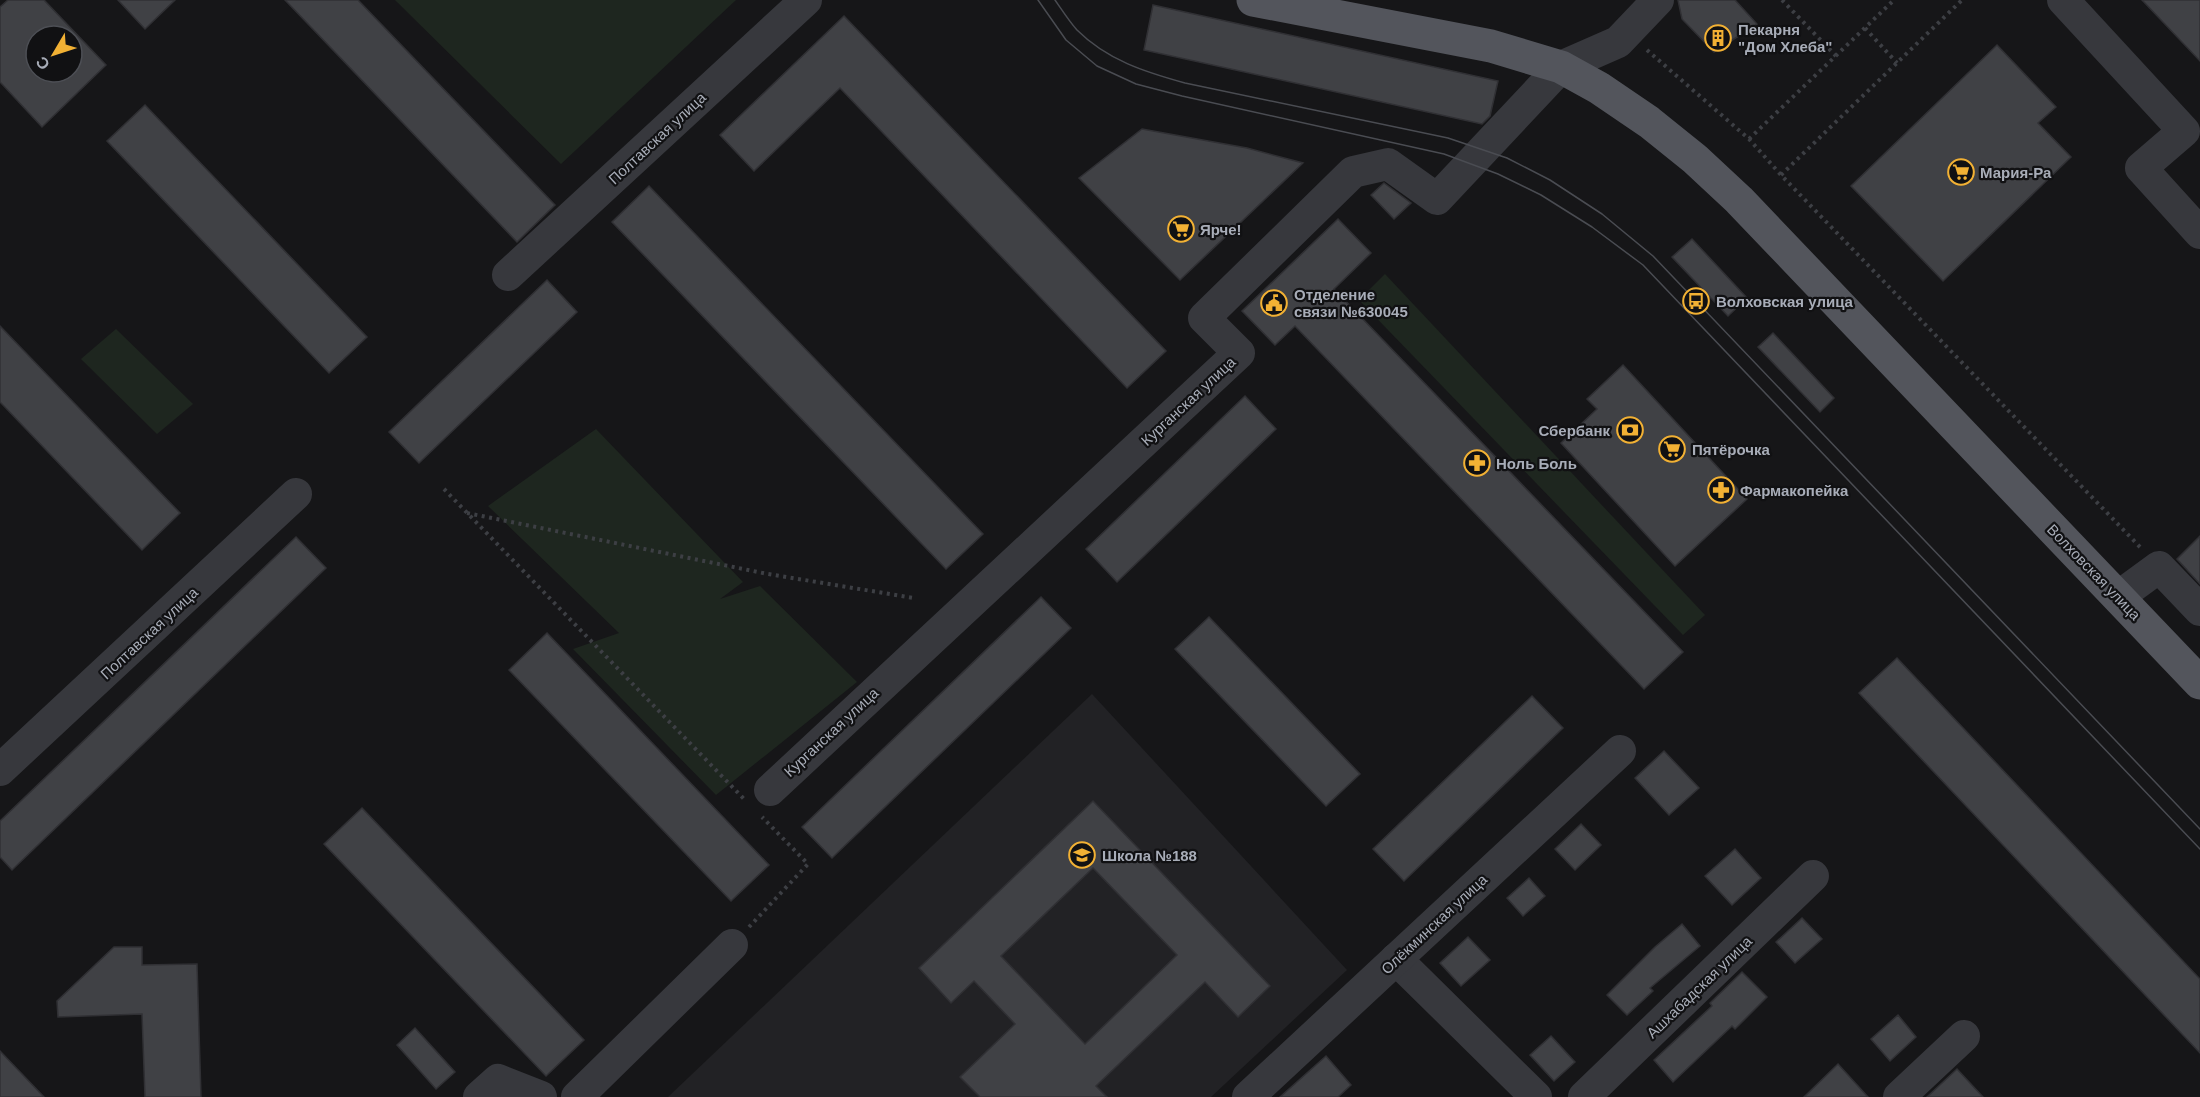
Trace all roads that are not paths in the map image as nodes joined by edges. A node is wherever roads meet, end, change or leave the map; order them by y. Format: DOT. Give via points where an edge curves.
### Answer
graph roads {
  1 [pos="807,0"];
  2 [pos="1253,0"];
  3 [pos="1658,0"];
  4 [pos="2064,0"];
  5 [pos="1561,67"];
  6 [pos="2200,233"];
  7 [pos="508,275"];
  8 [pos="296,494"];
  9 [pos="2118,597"];
  10 [pos="2200,610"];
  11 [pos="2200,683"];
  12 [pos="1620,751"];
  13 [pos="0,770"];
  14 [pos="759,802"];
  15 [pos="1813,876"];
  16 [pos="732,945"];
  17 [pos="1396,959"];
  18 [pos="1964,1036"];
  19 [pos="479,1097"];
  20 [pos="541,1097"];
  21 [pos="577,1097"];
  22 [pos="1248,1097"];
  23 [pos="1536,1097"];
  24 [pos="1584,1097"];
  25 [pos="1899,1097"];
  1 -- 7 [label="street, Полтавская улица"];
  2 -- 5 [label="main road, Волховская улица" via="1491,46"];
  3 -- 5 [label="street" via="1618,42"];
  4 -- 6 [label="street" via="2184,131 2141,168"];
  5 -- 9 [label="main road, Волховская улица" via="1649,122 1739,200"];
  5 -- 14 [label="street, Курганская улица" via="1437,199 1388,164 1353,172 1204,318 1239,353"];
  8 -- 13 [label="street, Полтавская улица"];
  9 -- 10 [label="street" via="2159,567"];
  9 -- 11 [label="main road, Волховская улица"];
  12 -- 17 [label="street, Олёкминская улица"];
  15 -- 24 [label="street, Ашхабадская улица"];
  16 -- 21 [label="street"];
  17 -- 22 [label="street, Олёкминская улица"];
  17 -- 23 [label="street"];
  18 -- 25 [label="street"];
  19 -- 20 [label="street" via="498,1080"];
}
